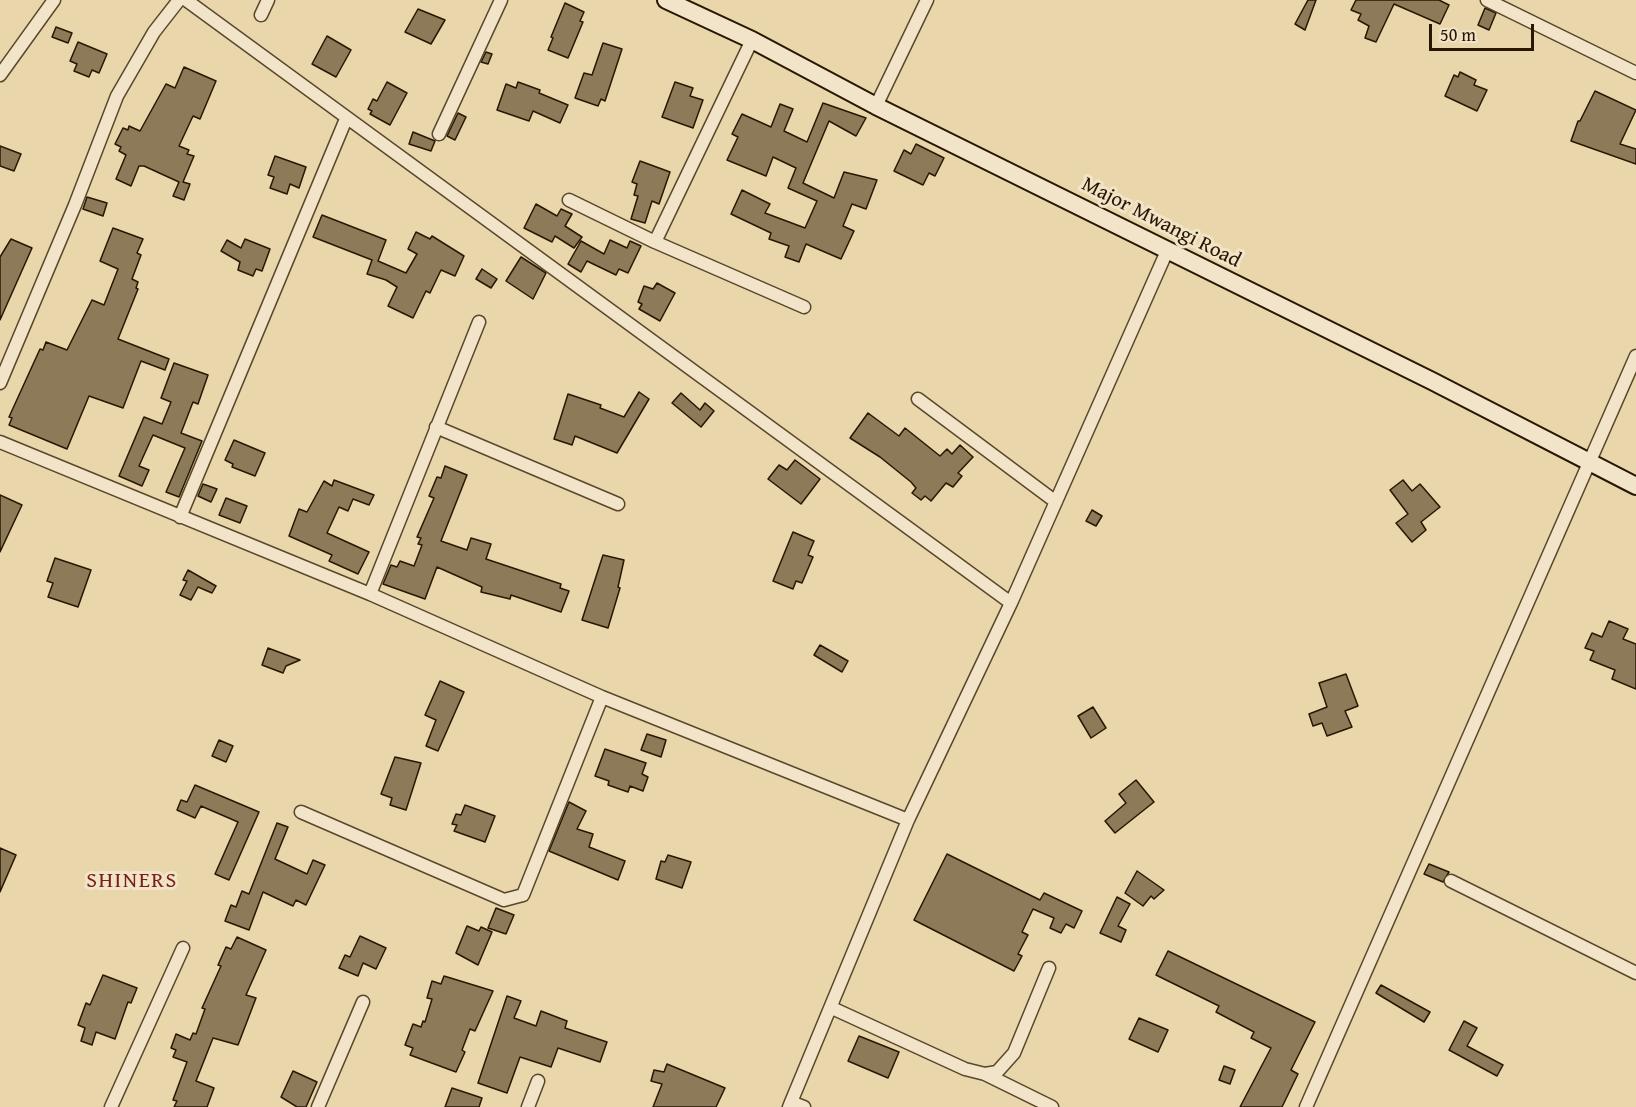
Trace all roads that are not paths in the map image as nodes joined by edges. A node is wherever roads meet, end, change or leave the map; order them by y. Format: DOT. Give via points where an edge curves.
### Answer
graph roads {
  1 [pos="54,0"];
  2 [pos="179,0"];
  3 [pos="186,0"];
  4 [pos="268,0"];
  5 [pos="501,0"];
  6 [pos="666,0"];
  7 [pos="927,0"];
  8 [pos="1487,0"];
  9 [pos="261,15"];
  10 [pos="752,40"];
  11 [pos="1636,73"];
  12 [pos="0,75"];
  13 [pos="876,106"];
  14 [pos="346,119"];
  15 [pos="439,134"];
  16 [pos="568,200"];
  17 [pos="655,242"];
  18 [pos="1167,251"];
  19 [pos="804,308"];
  20 [pos="479,322"];
  21 [pos="1636,356"];
  22 [pos="0,383"];
  23 [pos="918,399"];
  24 [pos="436,427"];
  25 [pos="0,442"];
  26 [pos="1587,461"];
  27 [pos="1636,486"];
  28 [pos="1056,502"];
  29 [pos="618,504"];
  30 [pos="180,517"];
  31 [pos="370,594"];
  32 [pos="1011,603"];
  33 [pos="602,697"];
  34 [pos="301,812"];
  35 [pos="908,820"];
  36 [pos="1451,881"];
  37 [pos="183,948"];
  38 [pos="1049,968"];
  39 [pos="1636,973"];
  40 [pos="363,1002"];
  41 [pos="832,1008"];
  42 [pos="985,1074"];
  43 [pos="538,1081"];
  44 [pos="790,1104"];
  45 [pos="111,1107"];
  46 [pos="318,1107"];
  47 [pos="528,1107"];
  48 [pos="804,1107"];
  49 [pos="1052,1107"];
  50 [pos="1306,1107"];
  1 -- 12 [label="street"];
  2 -- 22 [label="street" via="154,32 117,96"];
  3 -- 14 [label="street"];
  4 -- 9 [label="street"];
  5 -- 15 [label="street"];
  6 -- 10 [label="street, Major Mwangi Road"];
  7 -- 13 [label="street"];
  8 -- 11 [label="street"];
  10 -- 13 [label="street, Major Mwangi Road"];
  10 -- 17 [label="street"];
  13 -- 18 [label="street, Major Mwangi Road"];
  14 -- 30 [label="street"];
  14 -- 32 [label="street"];
  16 -- 17 [label="street"];
  17 -- 19 [label="street"];
  18 -- 26 [label="street, Major Mwangi Road"];
  18 -- 28 [label="street"];
  20 -- 24 [label="street"];
  21 -- 26 [label="street"];
  23 -- 28 [label="street"];
  24 -- 29 [label="street"];
  24 -- 31 [label="street"];
  25 -- 30 [label="street"];
  26 -- 27 [label="street, Major Mwangi Road"];
  26 -- 50 [label="street"];
  28 -- 32 [label="street"];
  30 -- 31 [label="street"];
  31 -- 33 [label="street"];
  32 -- 35 [label="street"];
  33 -- 34 [label="street" via="523,895 504,900"];
  33 -- 35 [label="street"];
  35 -- 41 [label="street"];
  36 -- 39 [label="street"];
  37 -- 45 [label="street"];
  38 -- 42 [label="street" via="1014,1053 997,1072"];
  40 -- 46 [label="street"];
  41 -- 42 [label="street" via="965,1069"];
  41 -- 44 [label="street"];
  42 -- 49 [label="street"];
  43 -- 47 [label="street"];
  44 -- 48 [label="street"];
}
